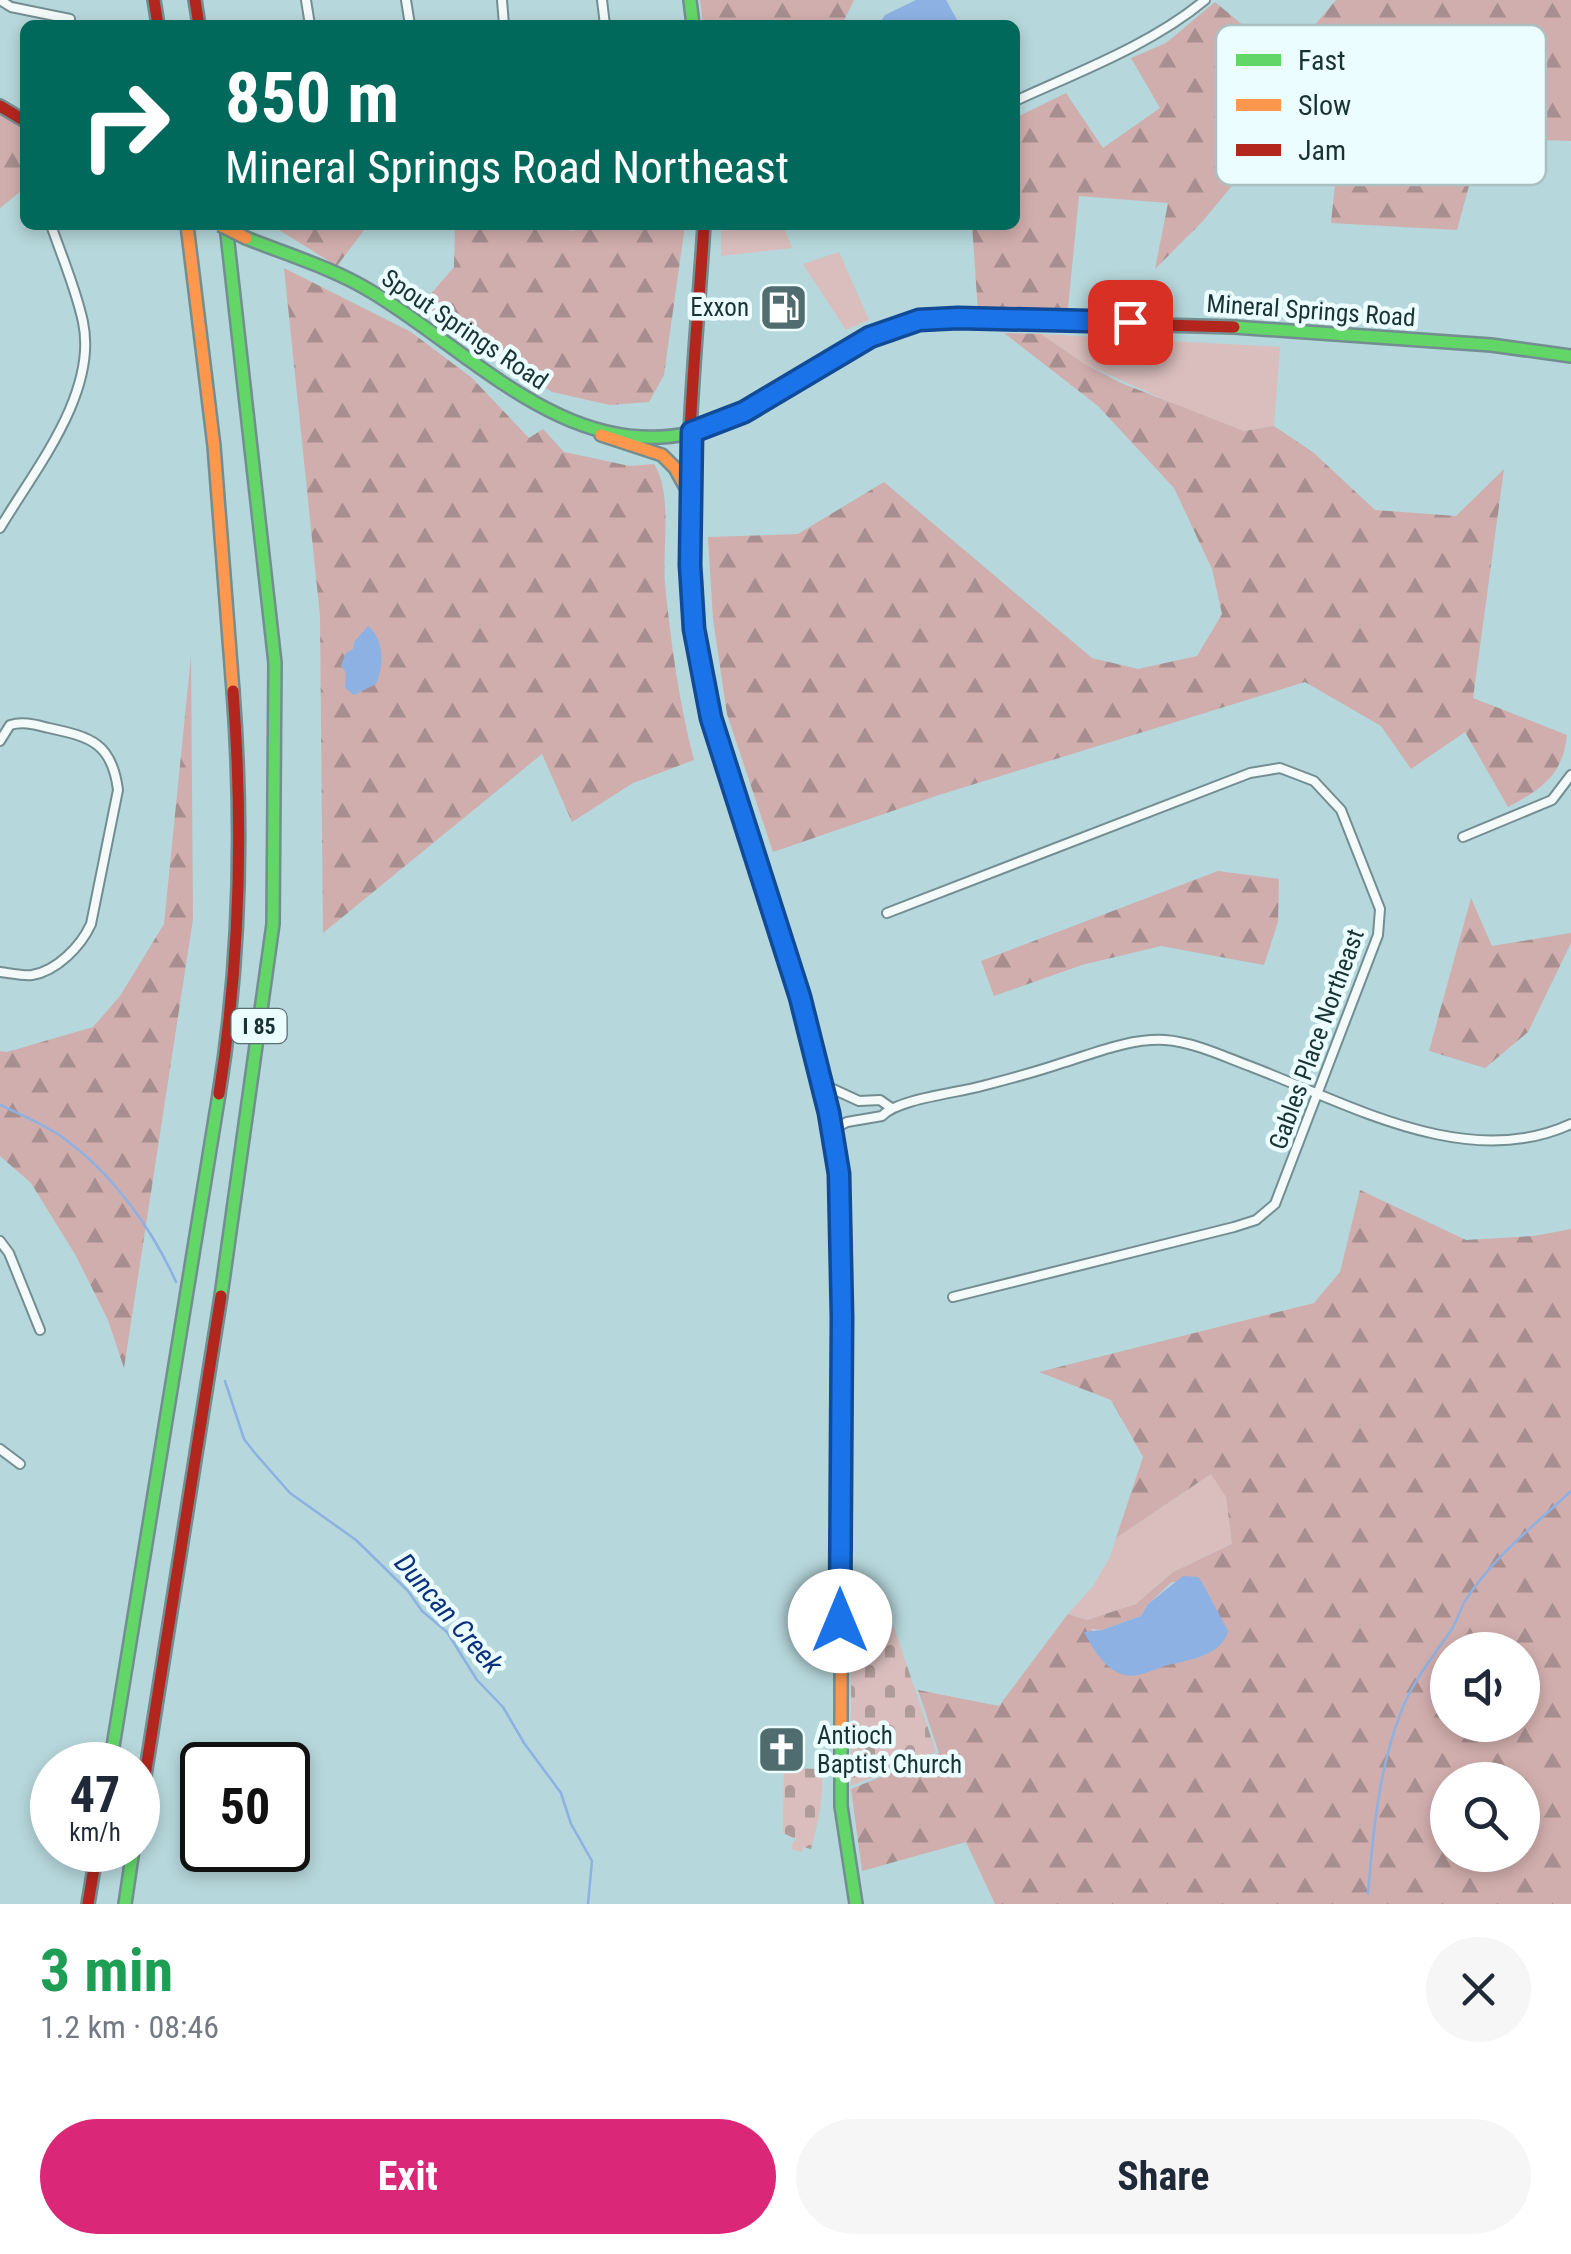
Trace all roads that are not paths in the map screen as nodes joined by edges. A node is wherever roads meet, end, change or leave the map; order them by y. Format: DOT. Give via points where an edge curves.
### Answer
graph roads {
  1 [pos="0,0"];
  2 [pos="1205,0"];
  3 [pos="70,20"];
  4 [pos="1020,98"];
  5 [pos="53,230"];
  6 [pos="188,230"];
  7 [pos="224,230"];
  8 [pos="232,230"];
  9 [pos="704,230"];
  10 [pos="1571,356"];
  11 [pos="692,432"];
  12 [pos="598,433"];
  13 [pos="690,495"];
  14 [pos="0,528"];
  15 [pos="0,741"];
  16 [pos="1571,775"];
  17 [pos="1463,837"];
  18 [pos="888,913"];
  19 [pos="0,972"];
  20 [pos="822,1084"];
  21 [pos="1319,1093"];
  22 [pos="890,1107"];
  23 [pos="1571,1124"];
  24 [pos="832,1130"];
  25 [pos="0,1241"];
  26 [pos="953,1298"];
  27 [pos="40,1330"];
  28 [pos="0,1449"];
  29 [pos="20,1464"];
  30 [pos="114,1742"];
  31 [pos="150,1742"];
  32 [pos="93,1872"];
  33 [pos="129,1872"];
  34 [pos="88,1904"];
  35 [pos="124,1904"];
  36 [pos="856,1904"];
  1 -- 3 [label="street"];
  2 -- 4 [label="street" via="1154,34"];
  5 -- 14 [label="street" via="84,324 85,364 73,404"];
  6 -- 30 [label="main road, I 85" via="226,598 240,787 238,881 225,1055"];
  7 -- 31 [label="main road, I 85" via="275,662 274,924"];
  8 -- 12 [label="main road, Spout Springs Road, bridge" via="367,288 531,402"];
  9 -- 11 [label="main road"];
  10 -- 11 [label="main road, Mineral Springs Road" via="1172,323 919,320 870,337 744,412"];
  11 -- 12 [label="main road, Spout Springs Road" via="656,439"];
  11 -- 13 [label="main road"];
  12 -- 13 [label="main road" via="662,454"];
  13 -- 20 [label="main road" via="694,629 711,718"];
  15 -- 19 [label="street" via="10,725 21,722 80,735 106,752 118,790 84,939 48,970"];
  16 -- 17 [label="street" via="1552,800"];
  18 -- 21 [label="street, Gables Place Northeast" via="1250,772 1280,768 1314,780 1341,810 1380,910 1378,935"];
  20 -- 22 [label="street"];
  20 -- 24 [label="main road"];
  21 -- 22 [label="street" via="1165,1040 1122,1045"];
  21 -- 23 [label="street" via="1456,1138 1529,1137"];
  21 -- 26 [label="street, Gables Place Northeast" via="1275,1204 1256,1220"];
  22 -- 24 [label="street" via="882,1116"];
  24 -- 36 [label="main road" via="842,1272 841,1806"];
  25 -- 27 [label="street"];
  28 -- 29 [label="street"];
  32 -- 34 [label="main road"];
  33 -- 35 [label="main road"];
}
